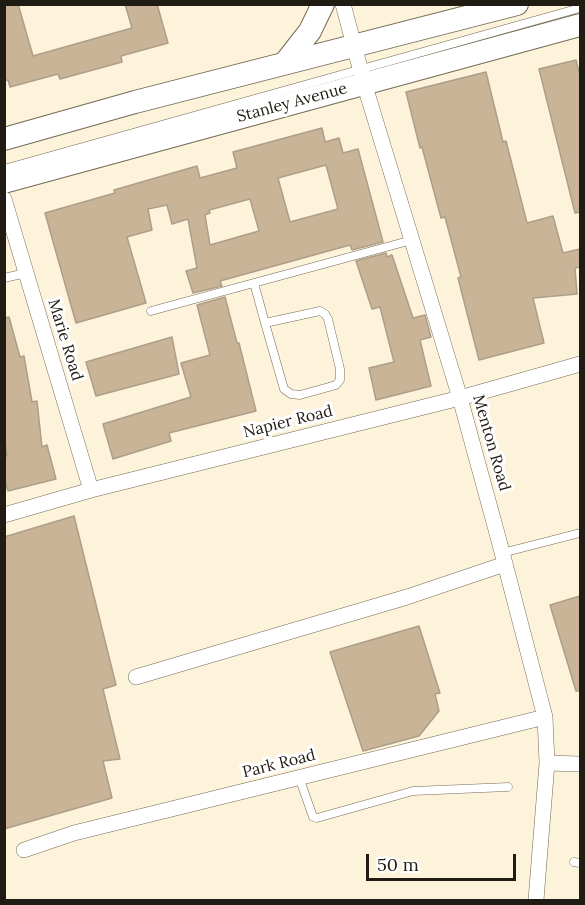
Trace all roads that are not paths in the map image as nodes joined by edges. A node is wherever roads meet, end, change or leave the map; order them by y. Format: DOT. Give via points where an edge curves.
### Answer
graph roads {
  1 [pos="323,4"];
  2 [pos="344,4"];
  3 [pos="518,4"];
  4 [pos="580,8"];
  5 [pos="580,25"];
  6 [pos="354,45"];
  7 [pos="285,63"];
  8 [pos="362,76"];
  9 [pos="4,139"];
  10 [pos="4,169"];
  11 [pos="4,182"];
  12 [pos="4,200"];
  13 [pos="412,240"];
  14 [pos="26,273"];
  15 [pos="4,278"];
  16 [pos="254,283"];
  17 [pos="151,311"];
  18 [pos="265,323"];
  19 [pos="580,364"];
  20 [pos="460,398"];
  21 [pos="91,490"];
  22 [pos="4,514"];
  23 [pos="580,533"];
  24 [pos="504,559"];
  25 [pos="136,677"];
  26 [pos="544,717"];
  27 [pos="547,763"];
  28 [pos="580,764"];
  29 [pos="299,777"];
  30 [pos="508,787"];
  31 [pos="24,850"];
  32 [pos="536,900"];
  1 -- 7 [label="main road" via="310,31"];
  2 -- 6 [label="street, Menton Road"];
  3 -- 6 [label="main road"];
  4 -- 8 [label="lane"];
  5 -- 8 [label="main road, Stanley Avenue"];
  6 -- 7 [label="main road"];
  6 -- 8 [label="street, Menton Road"];
  7 -- 9 [label="main road"];
  8 -- 10 [label="lane"];
  8 -- 11 [label="main road, Stanley Avenue"];
  8 -- 13 [label="street, Menton Road"];
  12 -- 14 [label="street, Marie Road"];
  13 -- 16 [label="lane"];
  13 -- 20 [label="street, Menton Road"];
  14 -- 15 [label="lane"];
  14 -- 21 [label="street, Marie Road"];
  16 -- 17 [label="lane"];
  16 -- 18 [label="lane"];
  18 -- 18 [label="lane" via="320,311 325,314 340,369 336,385 300,395 284,389"];
  19 -- 20 [label="street, Napier Road"];
  20 -- 21 [label="street, Napier Road"];
  20 -- 24 [label="street, Menton Road"];
  21 -- 22 [label="street, Napier Road"];
  23 -- 24 [label="lane"];
  24 -- 25 [label="street" via="407,597"];
  24 -- 26 [label="street, Menton Road"];
  26 -- 27 [label="street, Menton Road"];
  26 -- 29 [label="street, Park Road"];
  27 -- 28 [label="street"];
  27 -- 32 [label="street, Menton Road"];
  29 -- 30 [label="lane" via="313,817 317,818 413,791"];
  29 -- 31 [label="street, Park Road" via="74,833"];
}
